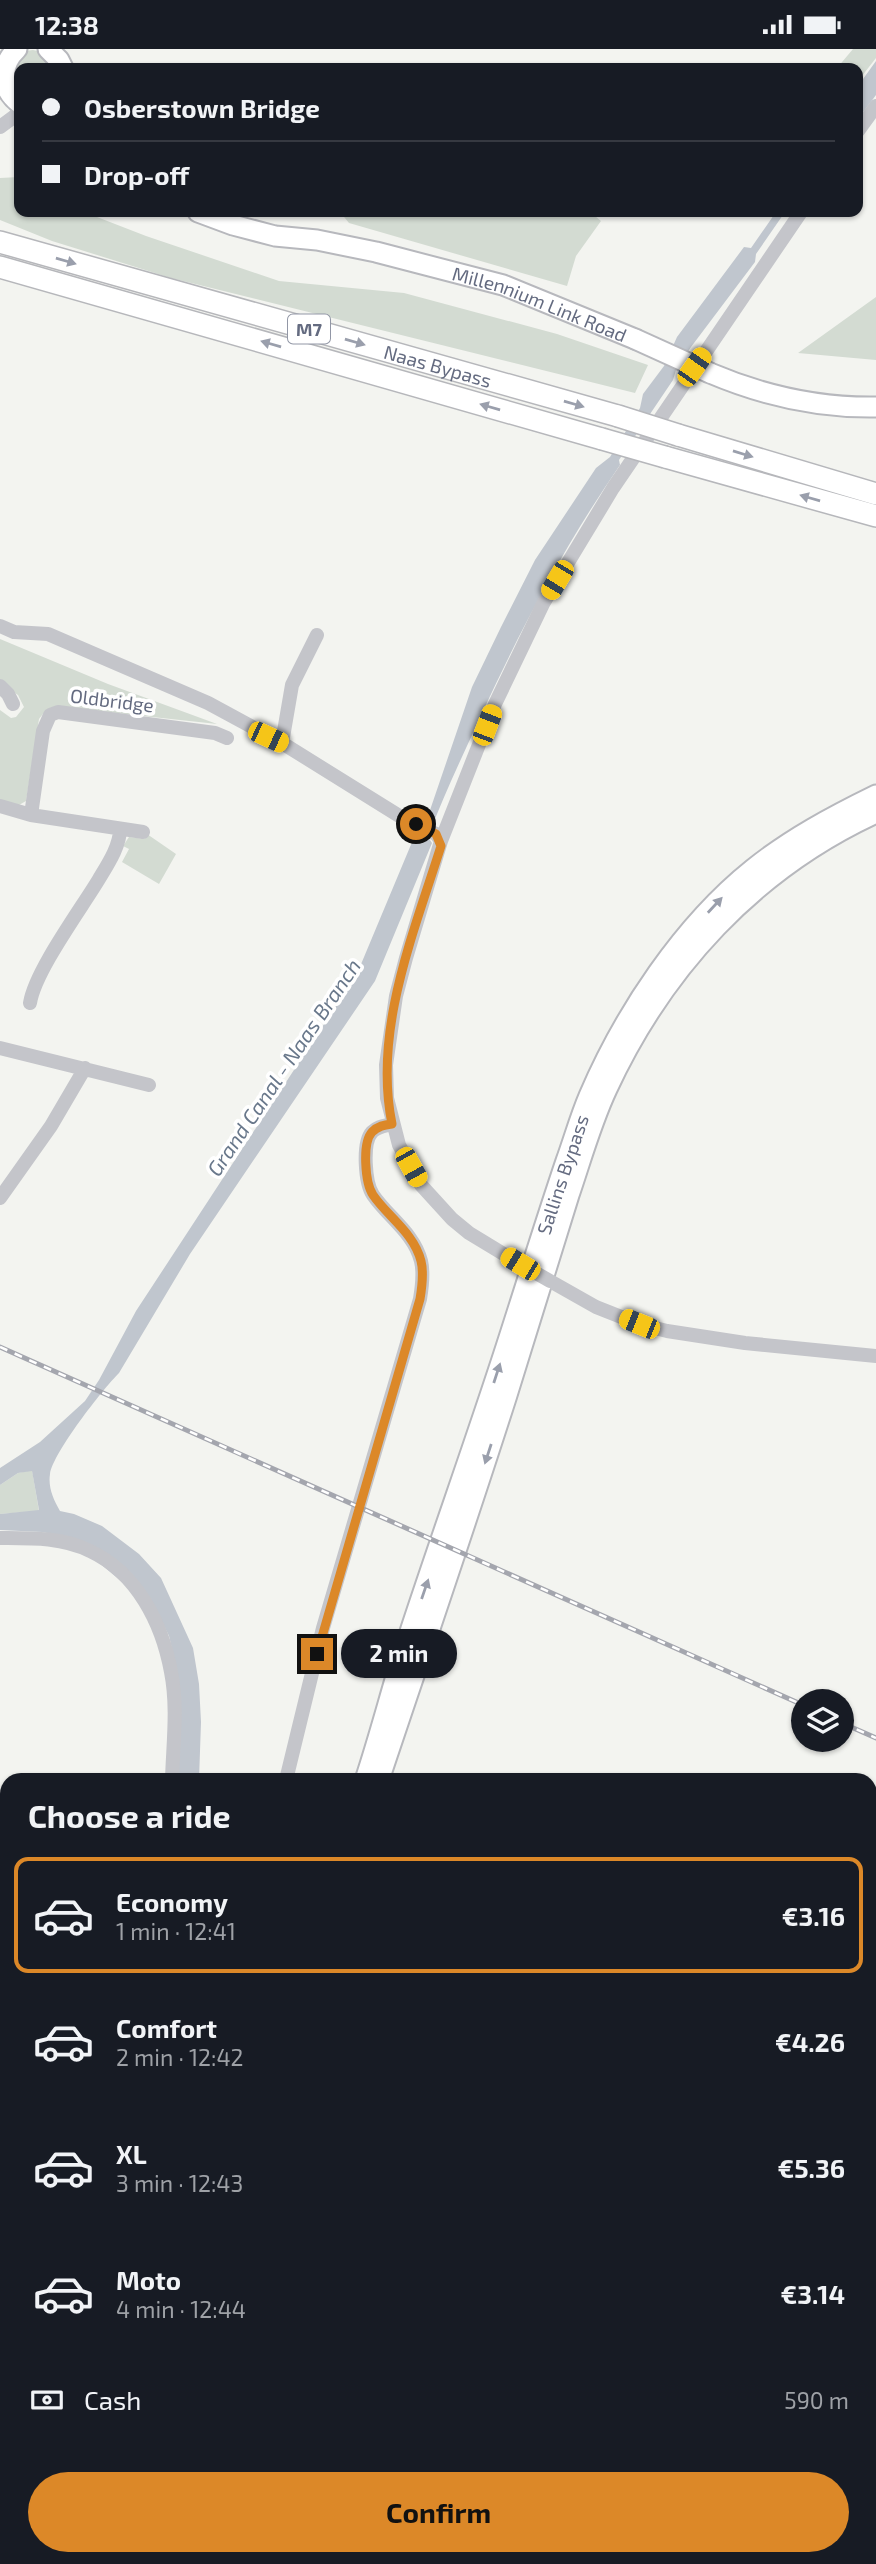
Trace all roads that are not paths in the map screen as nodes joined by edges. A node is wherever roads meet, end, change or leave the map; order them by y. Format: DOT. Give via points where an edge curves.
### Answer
graph roads {
  1 [pos="17,49"];
  2 [pos="48,49"];
  3 [pos="60,63"];
  4 [pos="2,84"];
  5 [pos="14,99"];
  6 [pos="876,106"];
  7 [pos="863,124"];
  8 [pos="211,217"];
  9 [pos="798,217"];
  10 [pos="0,242"];
  11 [pos="0,267"];
  12 [pos="876,407"];
  13 [pos="876,494"];
  14 [pos="876,516"];
  15 [pos="0,626"];
  16 [pos="317,635"];
  17 [pos="0,687"];
  18 [pos="13,704"];
  19 [pos="227,738"];
  20 [pos="282,743"];
  21 [pos="876,795"];
  22 [pos="1,811"];
  23 [pos="876,813"];
  24 [pos="31,815"];
  25 [pos="120,829"];
  26 [pos="143,832"];
  27 [pos="439,838"];
  28 [pos="30,1003"];
  29 [pos="0,1048"];
  30 [pos="85,1068"];
  31 [pos="149,1085"];
  32 [pos="392,1124"];
  33 [pos="0,1198"];
  34 [pos="876,1356"];
  35 [pos="0,1538"];
  36 [pos="172,1773"];
  37 [pos="288,1773"];
  38 [pos="367,1773"];
  39 [pos="381,1773"];
  1 -- 4 [label="main road" via="5,63"];
  2 -- 3 [label="main road"];
  4 -- 5 [label="main road"];
  6 -- 7 [label="street"];
  8 -- 12 [label="main road, Millennium Link Road, bridge" via="275,236 376,252 503,285 746,388 815,404"];
  9 -- 27 [label="street" via="613,488 543,604"];
  10 -- 13 [label="highway, Naas Bypass / M7, one-way, bridge" via="618,416"];
  14 -- 11 [label="highway, Naas Bypass / M7, one-way, bridge"];
  15 -- 20 [label="street" via="14,632 48,634 208,703"];
  16 -- 20 [label="street" via="292,685"];
  17 -- 18 [label="street"];
  19 -- 24 [label="street, Oldbridge" via="58,712 50,715 43,731"];
  20 -- 27 [label="street"];
  38 -- 21 [label="main road, Sallins Bypass, one-way" via="541,1231 606,1059 661,970 724,895 793,842"];
  22 -- 24 [label="street"];
  23 -- 39 [label="main road, Sallins Bypass, one-way" via="786,864 730,911 663,989 624,1054 586,1143"];
  24 -- 25 [label="street"];
  25 -- 26 [label="street"];
  25 -- 28 [label="street" via="106,867 51,957"];
  27 -- 32 [label="street" via="396,996 386,1065"];
  29 -- 30 [label="street"];
  30 -- 31 [label="street"];
  30 -- 33 [label="street"];
  32 -- 34 [label="street, bridge" via="421,1185 469,1233 596,1307 667,1331"];
  32 -- 37 [label="street" via="379,1126 370,1134 367,1174 372,1193 416,1250 421,1262 420,1299 323,1628"];
  35 -- 36 [label="street" via="40,1538 89,1550 112,1564 141,1595 171,1673"];
}
